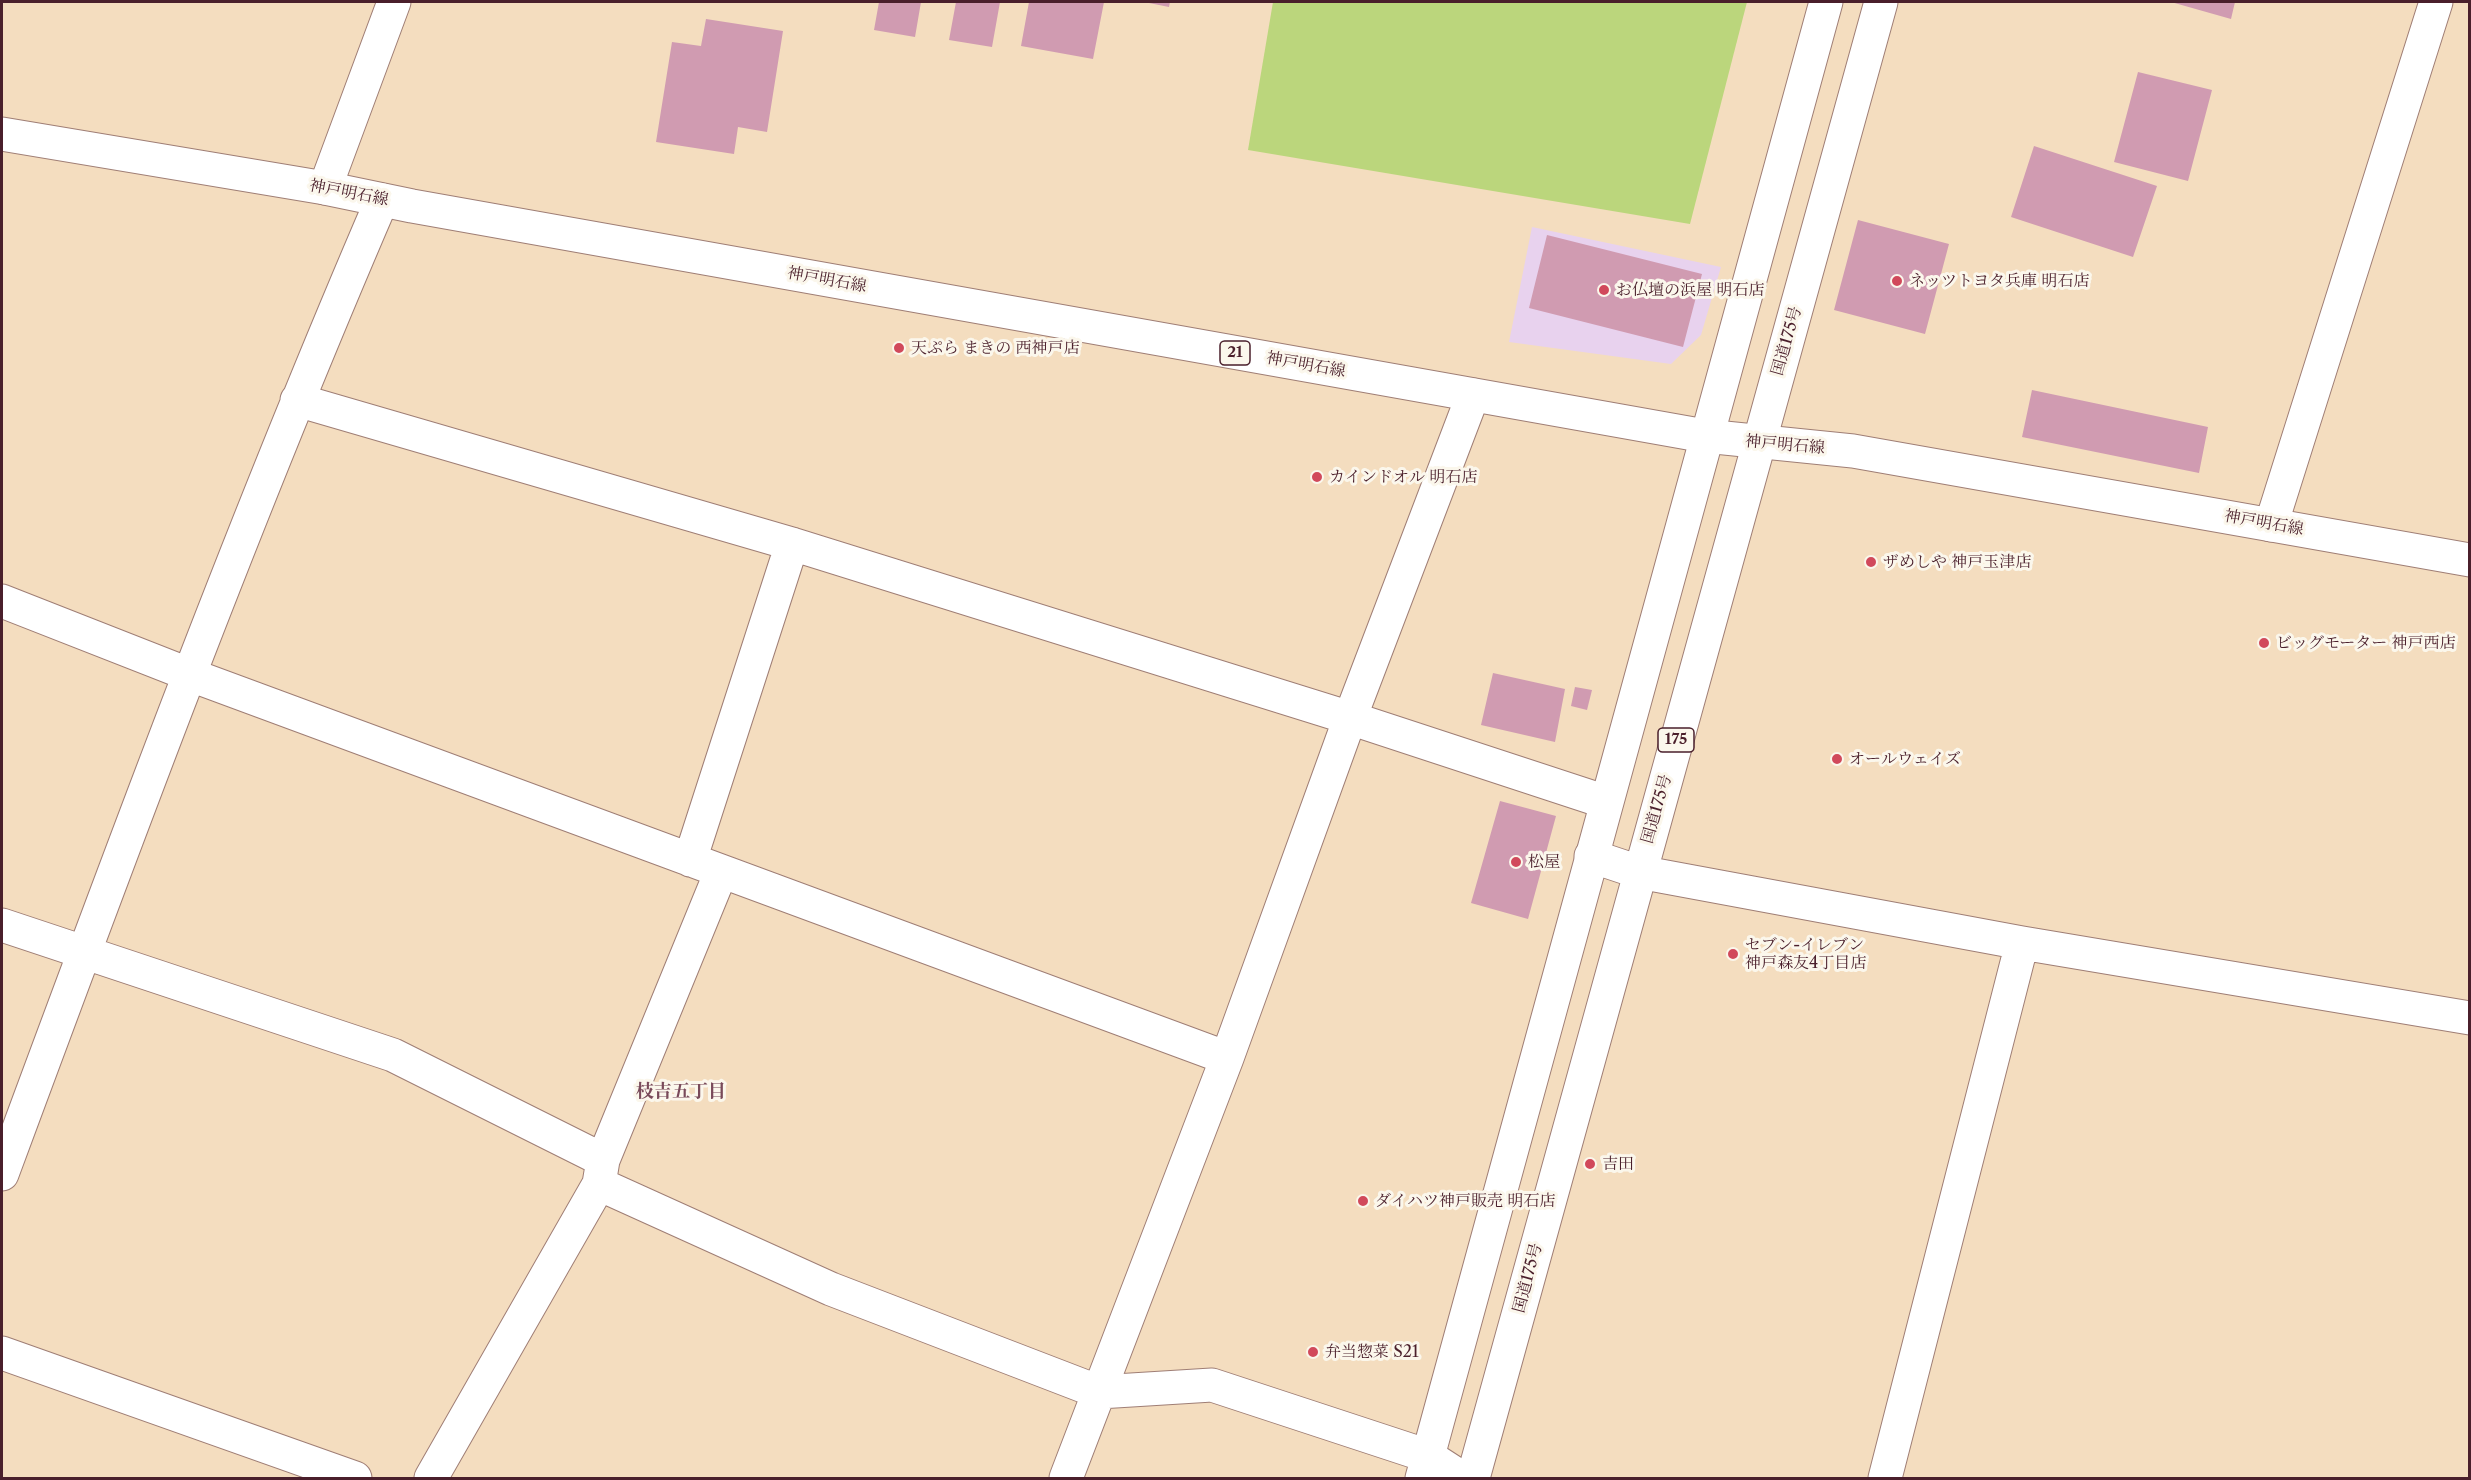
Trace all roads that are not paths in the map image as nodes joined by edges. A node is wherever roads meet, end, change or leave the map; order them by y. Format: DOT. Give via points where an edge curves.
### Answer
graph roads {
  1 [pos="394,2"];
  2 [pos="1826,2"];
  3 [pos="1881,2"];
  4 [pos="2436,2"];
  5 [pos="2,134"];
  6 [pos="325,188"];
  7 [pos="382,200"];
  8 [pos="1473,395"];
  9 [pos="297,400"];
  10 [pos="1705,436"];
  11 [pos="1758,444"];
  12 [pos="2271,525"];
  13 [pos="792,544"];
  14 [pos="2469,560"];
  15 [pos="2,601"];
  16 [pos="188,674"];
  17 [pos="1350,718"];
  18 [pos="1606,802"];
  19 [pos="1591,856"];
  20 [pos="690,860"];
  21 [pos="721,872"];
  22 [pos="1639,872"];
  23 [pos="2,925"];
  24 [pos="2022,943"];
  25 [pos="83,954"];
  26 [pos="2469,1018"];
  27 [pos="1227,1058"];
  28 [pos="601,1172"];
  29 [pos="2,1174"];
  30 [pos="2,1353"];
  31 [pos="1099,1392"];
  32 [pos="1425,1467"];
  33 [pos="355,1479"];
  34 [pos="430,1479"];
  35 [pos="1066,1479"];
  36 [pos="1462,1479"];
  37 [pos="1473,1479"];
  38 [pos="1885,1479"];
  1 -- 6 [label="main road"];
  2 -- 10 [label="main road"];
  3 -- 11 [label="main road, 国道175号 / 175"];
  4 -- 12 [label="main road"];
  5 -- 6 [label="main road, 神戸明石線 / 21"];
  6 -- 7 [label="main road, 神戸明石線 / 21"];
  7 -- 8 [label="main road, 神戸明石線 / 21"];
  7 -- 9 [label="main road"];
  8 -- 10 [label="main road, 神戸明石線 / 21"];
  8 -- 17 [label="main road"];
  9 -- 13 [label="main road"];
  9 -- 16 [label="main road"];
  10 -- 11 [label="main road, 神戸明石線 / 21"];
  10 -- 18 [label="main road"];
  11 -- 12 [label="main road, 神戸明石線 / 21" via="1853,451"];
  11 -- 22 [label="main road, 国道175号 / 175"];
  12 -- 14 [label="main road, 神戸明石線 / 21"];
  13 -- 17 [label="main road"];
  13 -- 20 [label="main road"];
  15 -- 16 [label="main road"];
  16 -- 20 [label="main road"];
  16 -- 25 [label="main road"];
  17 -- 18 [label="main road"];
  17 -- 27 [label="main road"];
  18 -- 19 [label="main road"];
  19 -- 22 [label="main road"];
  19 -- 32 [label="main road"];
  20 -- 21 [label="main road"];
  21 -- 27 [label="main road"];
  21 -- 28 [label="main road"];
  22 -- 24 [label="main road"];
  22 -- 37 [label="main road, 国道175号 / 175"];
  23 -- 25 [label="main road"];
  24 -- 26 [label="main road"];
  24 -- 38 [label="main road"];
  25 -- 28 [label="main road" via="393,1055"];
  25 -- 29 [label="main road"];
  27 -- 31 [label="main road"];
  28 -- 31 [label="main road" via="831,1289"];
  28 -- 34 [label="main road"];
  30 -- 33 [label="main road"];
  31 -- 32 [label="main road" via="1212,1385"];
  31 -- 35 [label="main road"];
  32 -- 36 [label="main road"];
}
